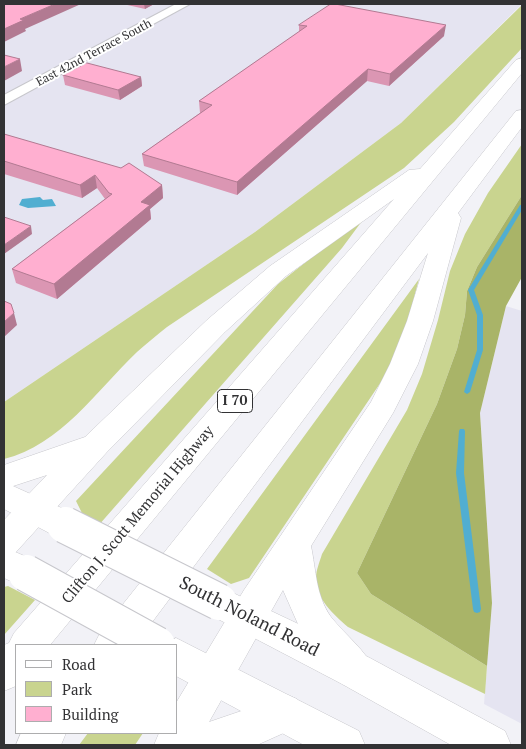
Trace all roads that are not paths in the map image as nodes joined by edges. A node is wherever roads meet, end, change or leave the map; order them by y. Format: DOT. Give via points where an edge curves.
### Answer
graph roads {
  1 [pos="184,4"];
  2 [pos="522,63"];
  3 [pos="4,102"];
  4 [pos="522,115"];
  5 [pos="442,157"];
  6 [pos="455,202"];
  7 [pos="96,444"];
  8 [pos="4,477"];
  9 [pos="4,495"];
  10 [pos="33,509"];
  11 [pos="4,542"];
  12 [pos="294,547"];
  13 [pos="15,568"];
  14 [pos="234,609"];
  15 [pos="28,644"];
  16 [pos="114,644"];
  17 [pos="154,644"];
  18 [pos="178,657"];
  19 [pos="15,659"];
  20 [pos="356,671"];
  21 [pos="4,673"];
  22 [pos="215,678"];
  23 [pos="283,713"];
  24 [pos="45,734"];
  25 [pos="36,745"];
  26 [pos="174,745"];
  27 [pos="201,745"];
  28 [pos="345,745"];
  29 [pos="491,745"];
  1 -- 3 [label="street, East 42nd Terrace South"];
  2 -- 5 [label="main road, I 70"];
  4 -- 6 [label="main road"];
  5 -- 7 [label="main road" via="278,271 216,326"];
  5 -- 15 [label="main road, Clifton J. Scott Memorial Highway / I 70"];
  6 -- 12 [label="main road" via="404,364 383,406"];
  6 -- 16 [label="main road"];
  7 -- 8 [label="main road"];
  7 -- 10 [label="main road"];
  9 -- 10 [label="main road, South Noland Road"];
  10 -- 11 [label="main road"];
  10 -- 14 [label="main road, South Noland Road, bridge"];
  12 -- 14 [label="main road"];
  12 -- 20 [label="main road" via="302,595 314,622"];
  13 -- 17 [label="main road, bridge"];
  14 -- 20 [label="main road, South Noland Road"];
  14 -- 22 [label="main road"];
  18 -- 22 [label="main road"];
  19 -- 21 [label="main road"];
  20 -- 29 [label="main road, South Noland Road"];
  22 -- 23 [label="main road"];
  22 -- 26 [label="main road"];
  23 -- 27 [label="main road"];
  23 -- 28 [label="main road"];
  24 -- 25 [label="main road"];
}
